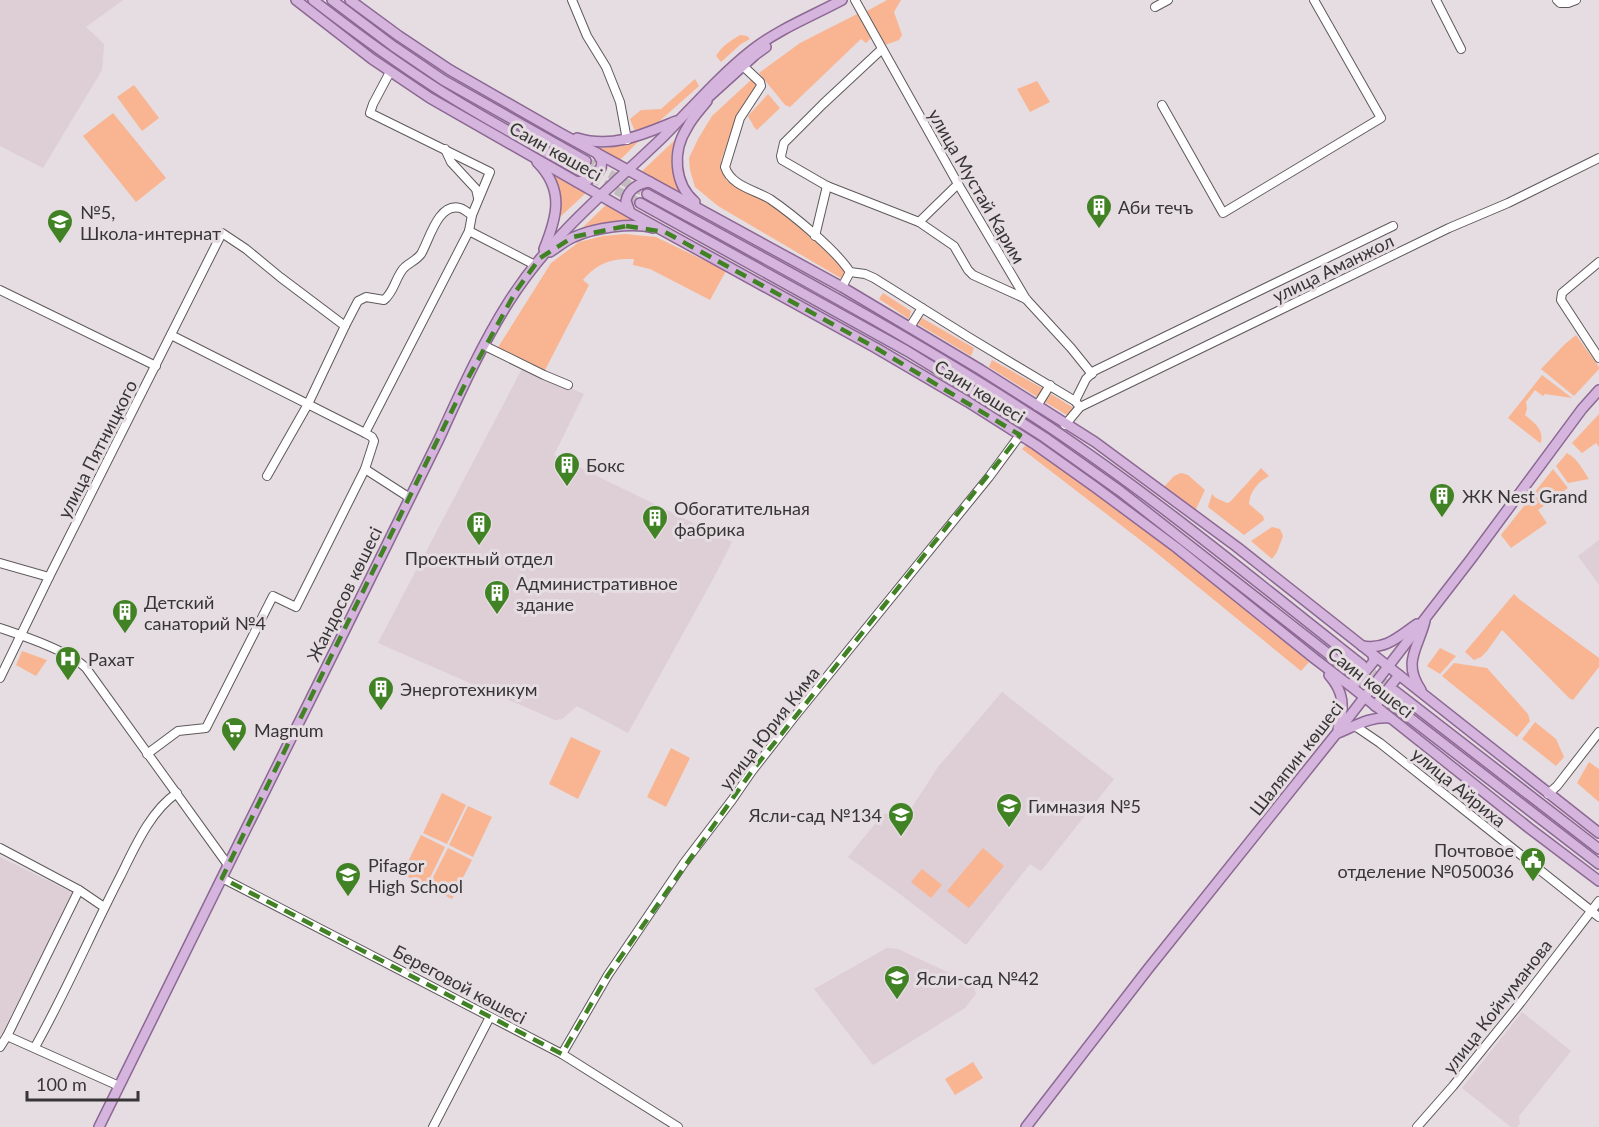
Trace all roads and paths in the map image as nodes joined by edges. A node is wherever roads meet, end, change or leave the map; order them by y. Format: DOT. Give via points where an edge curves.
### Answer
graph roads {
  1 [pos="296,0"];
  2 [pos="313,0"];
  3 [pos="332,0"];
  4 [pos="350,0"];
  5 [pos="572,0"];
  6 [pos="842,0"];
  7 [pos="855,0"];
  8 [pos="1168,0"];
  9 [pos="1314,0"];
  10 [pos="1436,0"];
  11 [pos="1557,0"];
  12 [pos="1576,0"];
  13 [pos="1155,7"];
  14 [pos="817,13"];
  15 [pos="882,49"];
  16 [pos="1461,49"];
  17 [pos="743,66"];
  18 [pos="390,72"];
  19 [pos="710,97"];
  20 [pos="1162,105"];
  21 [pos="680,120"];
  22 [pos="560,133"];
  23 [pos="627,140"];
  24 [pos="445,149"];
  25 [pos="597,153"];
  26 [pos="532,156"];
  27 [pos="1599,158"];
  28 [pos="586,161"];
  29 [pos="628,170"];
  30 [pos="580,171"];
  31 [pos="577,182"];
  32 [pos="650,182"];
  33 [pos="958,184"];
  34 [pos="827,186"];
  35 [pos="647,194"];
  36 [pos="600,195"];
  37 [pos="478,198"];
  38 [pos="640,203"];
  39 [pos="706,212"];
  40 [pos="631,213"];
  41 [pos="472,215"];
  42 [pos="918,222"];
  43 [pos="1393,226"];
  44 [pos="469,231"];
  45 [pos="665,232"];
  46 [pos="815,236"];
  47 [pos="538,261"];
  48 [pos="1599,262"];
  49 [pos="850,272"];
  50 [pos="842,287"];
  51 [pos="0,290"];
  52 [pos="1026,299"];
  53 [pos="922,308"];
  54 [pos="345,326"];
  55 [pos="910,327"];
  56 [pos="171,335"];
  57 [pos="484,346"];
  58 [pos="920,347"];
  59 [pos="907,351"];
  60 [pos="1599,358"];
  61 [pos="970,364"];
  62 [pos="156,366"];
  63 [pos="1092,374"];
  64 [pos="937,384"];
  65 [pos="568,385"];
  66 [pos="1050,386"];
  67 [pos="1599,390"];
  68 [pos="308,404"];
  69 [pos="1077,404"];
  70 [pos="1040,408"];
  71 [pos="1065,425"];
  72 [pos="365,433"];
  73 [pos="1020,435"];
  74 [pos="1036,445"];
  75 [pos="1088,454"];
  76 [pos="365,469"];
  77 [pos="1088,470"];
  78 [pos="267,476"];
  79 [pos="410,498"];
  80 [pos="0,563"];
  81 [pos="49,577"];
  82 [pos="1426,618"];
  83 [pos="0,628"];
  84 [pos="21,635"];
  85 [pos="1362,646"];
  86 [pos="1373,655"];
  87 [pos="1315,659"];
  88 [pos="1362,665"];
  89 [pos="1388,667"];
  90 [pos="1354,674"];
  91 [pos="1399,675"];
  92 [pos="0,678"];
  93 [pos="1349,684"];
  94 [pos="1395,691"];
  95 [pos="1365,697"];
  96 [pos="1427,699"];
  97 [pos="1388,701"];
  98 [pos="1375,706"];
  99 [pos="1390,718"];
  100 [pos="1355,726"];
  101 [pos="1599,732"];
  102 [pos="1336,734"];
  103 [pos="147,754"];
  104 [pos="177,793"];
  105 [pos="1548,794"];
  106 [pos="1599,833"];
  107 [pos="0,848"];
  108 [pos="1599,849"];
  109 [pos="1599,864"];
  110 [pos="228,865"];
  111 [pos="222,878"];
  112 [pos="1599,881"];
  113 [pos="79,890"];
  114 [pos="1599,901"];
  115 [pos="104,907"];
  116 [pos="1591,911"];
  117 [pos="1599,917"];
  118 [pos="490,1017"];
  119 [pos="8,1036"];
  120 [pos="0,1047"];
  121 [pos="35,1047"];
  122 [pos="562,1054"];
  123 [pos="119,1086"];
  124 [pos="99,1127"];
  125 [pos="433,1127"];
  126 [pos="678,1127"];
  127 [pos="1026,1127"];
  128 [pos="1417,1127"];
  1 -- 18 [label="main road, Саин көшесі"];
  2 -- 30 [label="main road, Саин көшесі" via="437,89"];
  3 -- 28 [label="main road, Саин көшесі" via="443,80"];
  4 -- 22 [label="main road, Саин көшесі" via="450,70"];
  5 -- 23 [label="street" via="620,102"];
  6 -- 14 [label="main road, Жандосов көшесі"];
  7 -- 15 [label="street, улица Мустай Карим"];
  8 -- 13 [label="street"];
  9 -- 20 [label="street" via="1381,118 1223,213"];
  10 -- 16 [label="street"];
  11 -- 12 [label="street"];
  14 -- 17 [label="main road, Жандосов көшесі"];
  14 -- 21 [label="main road, Жандосов көшесі" via="773,34 751,51"];
  15 -- 33 [label="street, улица Мустай Карим"];
  15 -- 34 [label="street" via="784,143 782,160"];
  17 -- 19 [label="main road, Жандосов көшесі"];
  17 -- 46 [label="street" via="761,86 740,118 725,167 728,175 769,199"];
  18 -- 24 [label="street" via="370,113"];
  18 -- 26 [label="main road, Саин көшесі"];
  19 -- 21 [label="main road, Жандосов көшесі"];
  19 -- 39 [label="main road" via="686,128 676,167 690,198"];
  21 -- 23 [label="main road"];
  21 -- 29 [label="main road, Жандосов көшесі"];
  22 -- 23 [label="main road" via="593,142"];
  22 -- 25 [label="main road, Саин көшесі"];
  24 -- 37 [label="street" via="451,162 476,189"];
  24 -- 37 [label="street" via="490,172"];
  25 -- 29 [label="main road, Саин көшесі"];
  25 -- 31 [label="main road" via="601,168 588,180"];
  26 -- 31 [label="main road, Саин көшесі"];
  26 -- 47 [label="main road" via="549,177 556,204 556,217"];
  27 -- 69 [label="street, улица Аманжол"];
  29 -- 32 [label="main road, Саин көшесі"];
  29 -- 36 [label="main road, Жандосов көшесі"];
  31 -- 36 [label="main road, Саин көшесі"];
  32 -- 39 [label="main road, Саин көшесі"];
  32 -- 40 [label="main road" via="638,185 627,195"];
  33 -- 42 [label="street"];
  33 -- 52 [label="street, улица Мустай Карим"];
  34 -- 42 [label="street"];
  34 -- 46 [label="street"];
  35 -- 58 [label="main road, Саин көшесі"];
  36 -- 40 [label="main road, Саин көшесі"];
  36 -- 47 [label="main road, Жандосов көшесі"];
  37 -- 41 [label="street"];
  38 -- 59 [label="main road, Саин көшесі"];
  39 -- 50 [label="main road, Саин көшесі"];
  40 -- 45 [label="main road, Саин көшесі"];
  41 -- 44 [label="street"];
  41 -- 54 [label="street" via="461,208 445,211 419,257 401,272 390,295 384,300 366,297 358,301"];
  42 -- 52 [label="street" via="954,246 970,273"];
  43 -- 63 [label="street"];
  44 -- 47 [label="street"];
  44 -- 72 [label="street"];
  45 -- 47 [label="main road" via="638,226 604,229 573,237"];
  45 -- 64 [label="main road, Саин көшесі"];
  46 -- 49 [label="street"];
  47 -- 57 [label="main road, Жандосов көшесі"];
  48 -- 60 [label="street" via="1562,293 1561,300"];
  49 -- 50 [label="street"];
  49 -- 53 [label="street" via="874,278"];
  50 -- 55 [label="main road, Саин көшесі"];
  51 -- 62 [label="street"];
  52 -- 63 [label="street, улица Мустай Карим"];
  53 -- 55 [label="street"];
  53 -- 66 [label="street"];
  54 -- 56 [label="street, улица Пятницкого" via="222,232"];
  54 -- 68 [label="street"];
  55 -- 61 [label="main road, Саин көшесі"];
  56 -- 62 [label="street, улица Пятницкого"];
  56 -- 68 [label="street"];
  57 -- 65 [label="street"];
  57 -- 79 [label="main road, Жандосов көшесі"];
  58 -- 61 [label="main road"];
  58 -- 75 [label="main road, Саин көшесі"];
  59 -- 64 [label="main road"];
  59 -- 77 [label="main road, Саин көшесі" via="1044,437"];
  61 -- 70 [label="main road, Саин көшесі"];
  62 -- 81 [label="street, улица Пятницкого"];
  63 -- 69 [label="street" via="1086,379"];
  64 -- 73 [label="main road, Саин көшесі"];
  66 -- 69 [label="street"];
  66 -- 70 [label="street"];
  67 -- 82 [label="main road, Шаляпин көшесі"];
  68 -- 72 [label="street"];
  68 -- 78 [label="street"];
  69 -- 71 [label="street"];
  70 -- 71 [label="main road, Саин көшесі"];
  70 -- 75 [label="main road"];
  71 -- 85 [label="main road, Саин көшесі" via="1095,442 1237,547"];
  72 -- 76 [label="street" via="374,441"];
  73 -- 74 [label="main road, Саин көшесі"];
  73 -- 122 [label="street, улица Юрия Кима" via="752,771 608,975"];
  74 -- 77 [label="main road"];
  74 -- 87 [label="main road, Саин көшесі" via="1177,548"];
  75 -- 88 [label="main road, Саин көшесі"];
  76 -- 79 [label="street"];
  76 -- 103 [label="street" via="296,607 273,596 206,728 178,731"];
  77 -- 90 [label="main road, Саин көшесі"];
  79 -- 110 [label="main road, Жандосов көшесі"];
  80 -- 81 [label="street"];
  81 -- 84 [label="street, улица Пятницкого"];
  82 -- 85 [label="main road" via="1390,642 1378,647"];
  82 -- 89 [label="main road, Шаляпин көшесі"];
  82 -- 96 [label="main road" via="1411,665 1415,681"];
  83 -- 84 [label="street"];
  84 -- 92 [label="street, улица Пятницкого"];
  84 -- 103 [label="street" via="81,664"];
  85 -- 86 [label="main road, Саин көшесі"];
  86 -- 89 [label="main road, Саин көшесі"];
  86 -- 93 [label="main road" via="1374,661 1356,683"];
  87 -- 93 [label="main road, Саин көшесі"];
  87 -- 102 [label="main road" via="1340,690 1343,704"];
  89 -- 91 [label="main road, Саин көшесі"];
  89 -- 95 [label="main road, Шаляпин көшесі"];
  91 -- 96 [label="main road, Саин көшесі"];
  91 -- 98 [label="main road"];
  93 -- 95 [label="main road, Саин көшесі"];
  94 -- 108 [label="main road, Саин көшесі"];
  95 -- 98 [label="main road, Саин көшесі"];
  95 -- 102 [label="main road, Шаляпин көшесі"];
  96 -- 105 [label="main road, Саин көшесі"];
  97 -- 109 [label="main road, Саин көшесі"];
  98 -- 99 [label="main road, Саин көшесі"];
  99 -- 100 [label="main road" via="1380,717"];
  99 -- 112 [label="main road, Саин көшесі"];
  100 -- 102 [label="main road"];
  100 -- 116 [label="street, улица Айриха"];
  101 -- 105 [label="street"];
  102 -- 127 [label="main road, Шаляпин көшесі"];
  103 -- 104 [label="street"];
  104 -- 110 [label="street"];
  104 -- 115 [label="street" via="167,800 143,833"];
  105 -- 106 [label="main road, Саин көшесі"];
  107 -- 113 [label="street"];
  110 -- 111 [label="main road, Жандосов көшесі"];
  111 -- 118 [label="street, Береговой көшесі"];
  111 -- 123 [label="main road, Жандосов көшесі"];
  113 -- 115 [label="street"];
  113 -- 119 [label="street"];
  114 -- 116 [label="street, улица Койчуманова"];
  115 -- 121 [label="street"];
  116 -- 117 [label="street, улица Айриха"];
  116 -- 128 [label="street, улица Койчуманова"];
  118 -- 122 [label="street, Береговой көшесі"];
  118 -- 125 [label="street"];
  119 -- 120 [label="street"];
  119 -- 121 [label="street"];
  121 -- 123 [label="street"];
  122 -- 126 [label="street, Береговой көшесі"];
  123 -- 124 [label="main road, Жандосов көшесі"];
}
